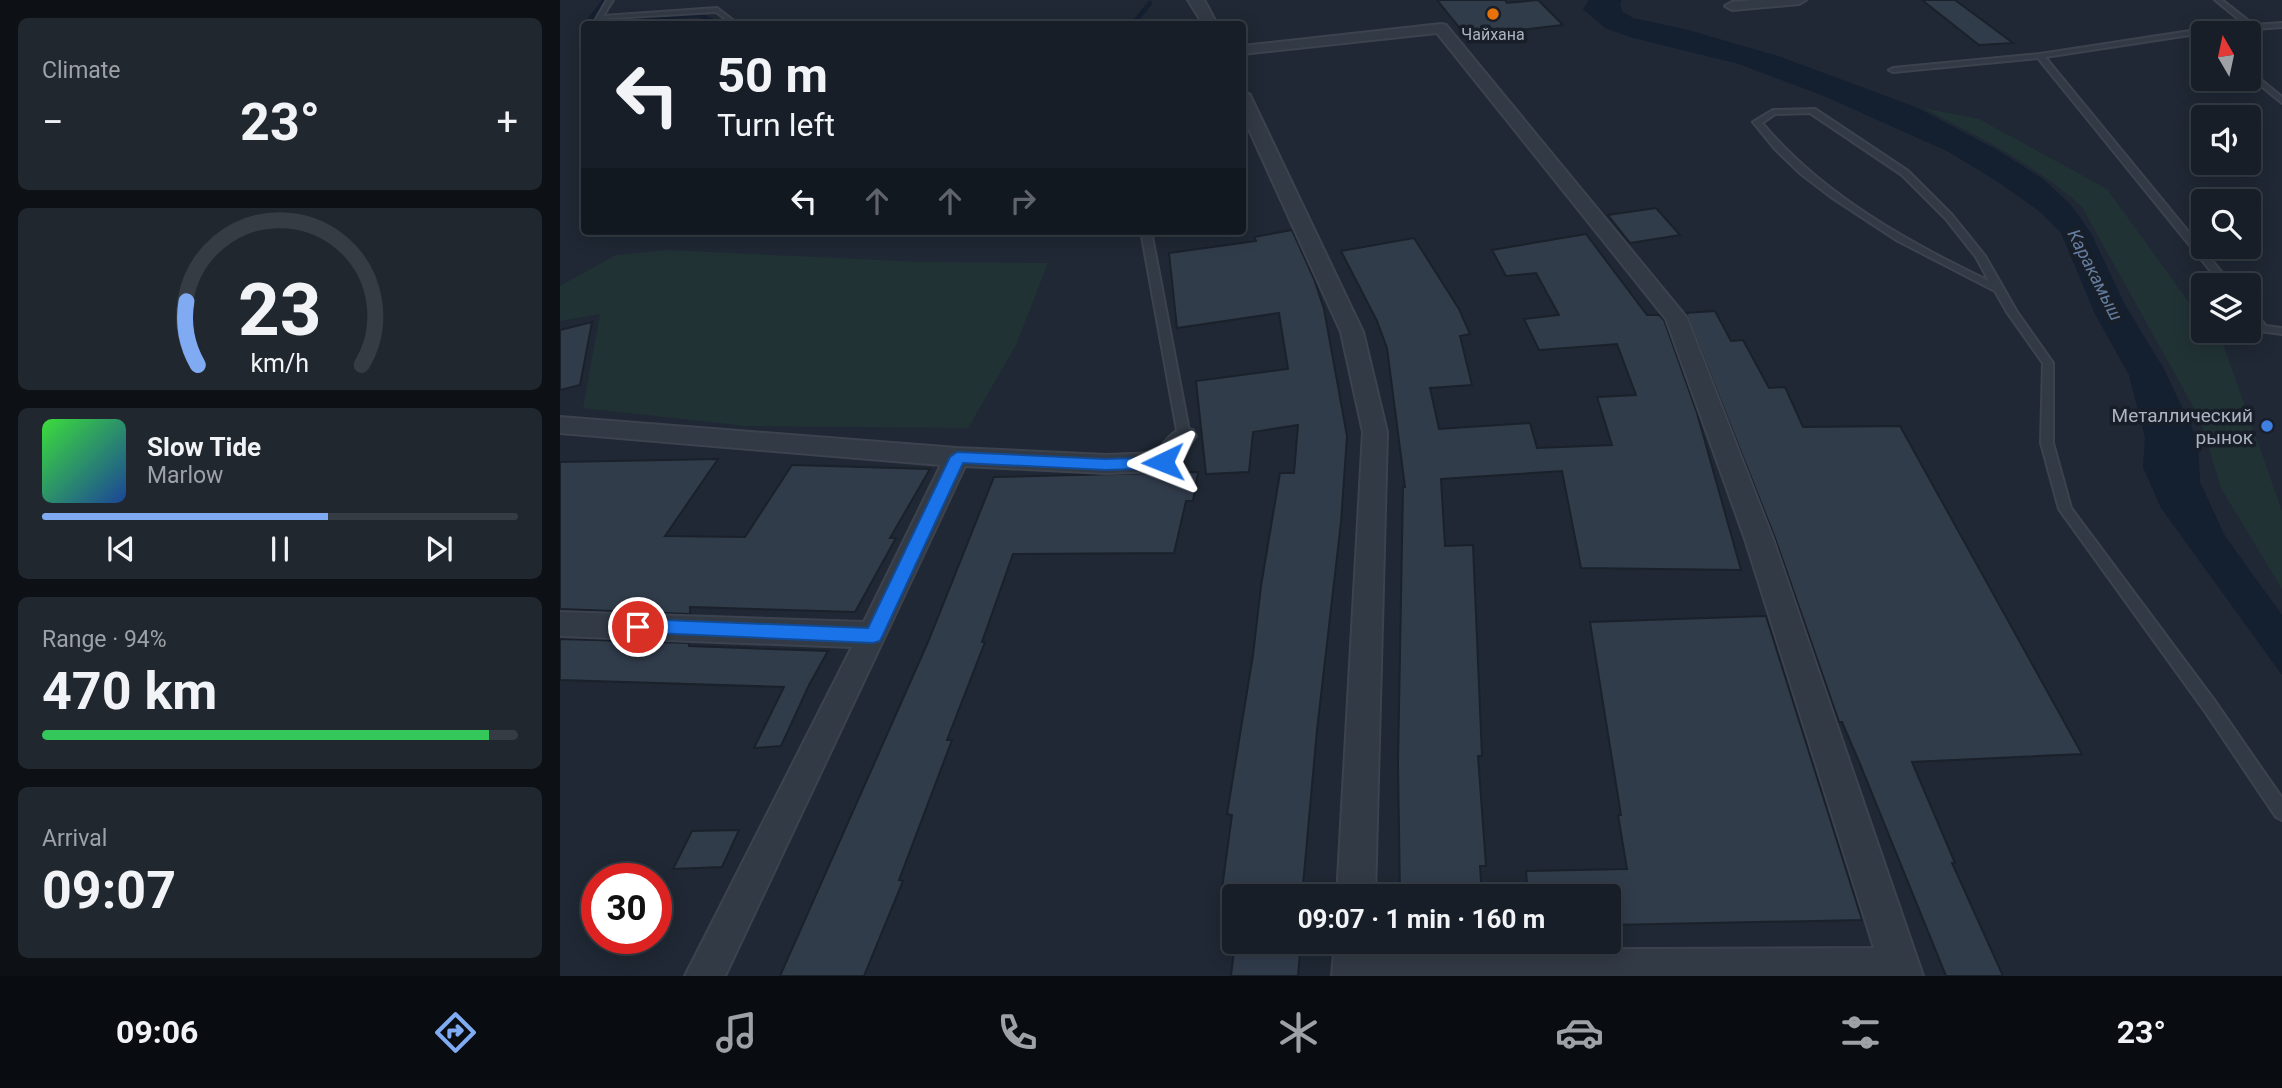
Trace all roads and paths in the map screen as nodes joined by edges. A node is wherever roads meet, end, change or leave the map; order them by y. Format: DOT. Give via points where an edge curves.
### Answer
graph roads {
  1 [pos="610,0"];
  2 [pos="1195,0"];
  3 [pos="1799,0"];
  4 [pos="2218,0"];
  5 [pos="1732,6"];
  6 [pos="731,21"];
  7 [pos="1208,21"];
  8 [pos="2245,21"];
  9 [pos="2282,25"];
  10 [pos="2261,26"];
  11 [pos="2191,34"];
  12 [pos="1246,50"];
  13 [pos="2040,56"];
  14 [pos="1893,70"];
  15 [pos="2261,83"];
  16 [pos="2282,101"];
  17 [pos="1246,104"];
  18 [pos="1147,235"];
  19 [pos="2217,273"];
  20 [pos="1999,289"];
  21 [pos="2261,327"];
  22 [pos="2282,331"];
  23 [pos="560,425"];
  24 [pos="1184,436"];
  25 [pos="957,457"];
  26 [pos="560,624"];
  27 [pos="873,635"];
  28 [pos="2282,812"];
  29 [pos="1356,884"];
  30 [pos="1353,963"];
  31 [pos="1901,971"];
  32 [pos="705,976"];
  1 -- 6 [label="lane" via="598,18 717,10"];
  2 -- 7 [label="street"];
  3 -- 5 [label="street"];
  4 -- 8 [label="lane"];
  9 -- 10 [label="lane"];
  11 -- 13 [label="lane"];
  12 -- 31 [label="street" via="1441,28 1676,318 1759,539"];
  13 -- 14 [label="lane"];
  13 -- 19 [label="lane"];
  15 -- 16 [label="lane"];
  17 -- 29 [label="street" via="1352,332 1375,432"];
  18 -- 24 [label="lane"];
  20 -- 20 [label="lane" via="1949,217 1905,173 1812,111 1773,112 1757,122 1773,145 1826,190 1957,270"];
  20 -- 28 [label="lane" via="2048,363 2047,443 2065,509"];
  21 -- 22 [label="lane"];
  23 -- 25 [label="street"];
  24 -- 25 [label="street" via="1163,462"];
  25 -- 27 [label="street"];
  26 -- 27 [label="street"];
  27 -- 32 [label="street"];
  30 -- 31 [label="street"];
}
